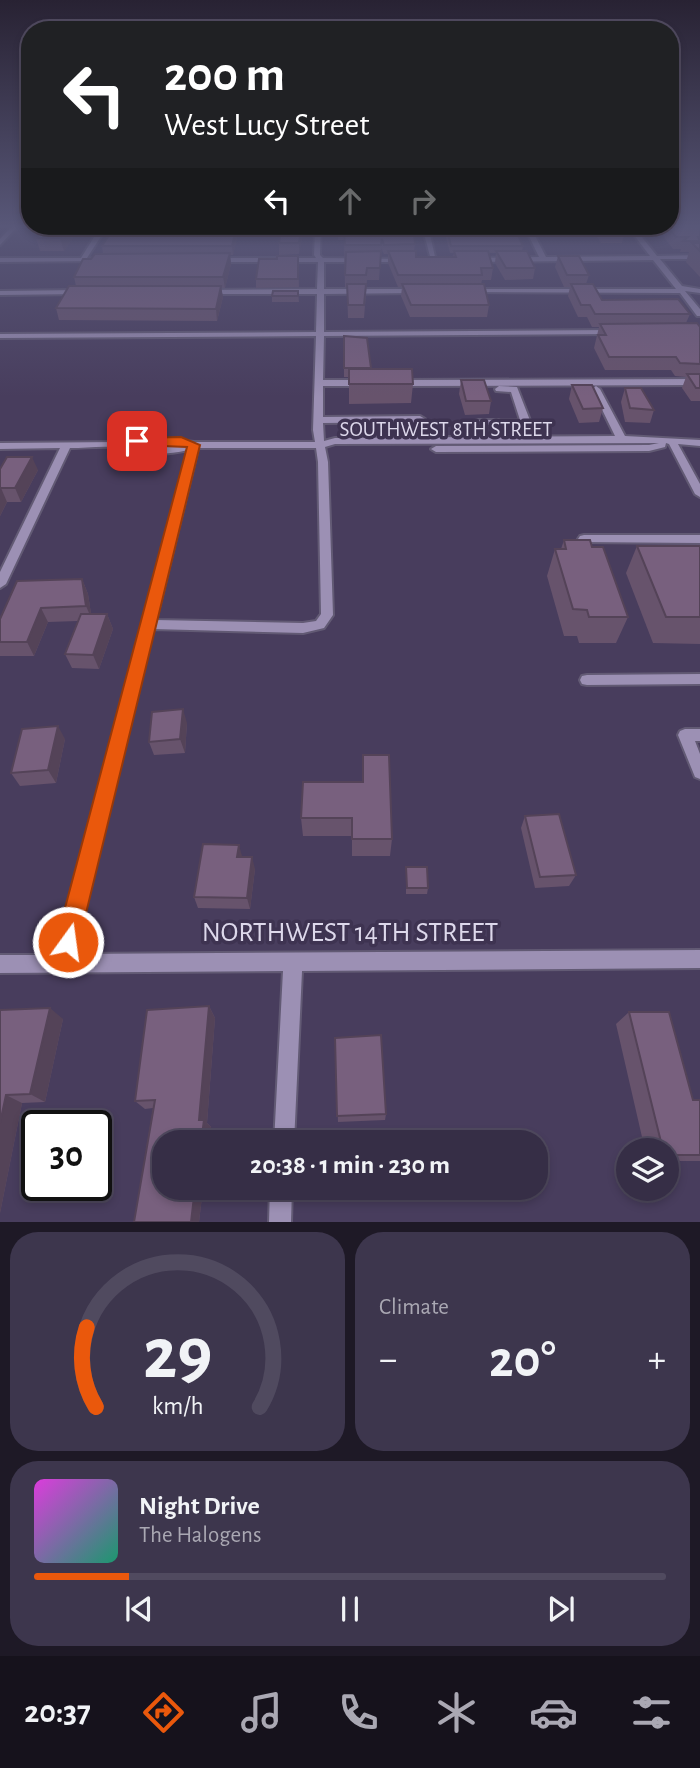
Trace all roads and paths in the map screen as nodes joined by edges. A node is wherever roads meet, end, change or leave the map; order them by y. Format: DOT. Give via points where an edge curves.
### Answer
graph roads {
  1 [pos="322,283"];
  2 [pos="371,283"];
  3 [pos="675,283"];
  4 [pos="680,289"];
  5 [pos="322,291"];
  6 [pos="426,291"];
  7 [pos="453,291"];
  8 [pos="700,291"];
  9 [pos="84,292"];
  10 [pos="196,292"];
  11 [pos="0,293"];
  12 [pos="372,294"];
  13 [pos="700,314"];
  14 [pos="622,331"];
  15 [pos="321,333"];
  16 [pos="0,336"];
  17 [pos="700,382"];
  18 [pos="319,383"];
  19 [pos="371,383"];
  20 [pos="384,383"];
  21 [pos="488,383"];
  22 [pos="596,389"];
  23 [pos="420,419"];
  24 [pos="318,420"];
  25 [pos="478,423"];
  26 [pos="506,423"];
  27 [pos="526,423"];
  28 [pos="531,439"];
  29 [pos="622,439"];
  30 [pos="512,440"];
  31 [pos="673,443"];
  32 [pos="700,443"];
  33 [pos="194,445"];
  34 [pos="321,445"];
  35 [pos="0,446"];
  36 [pos="66,446"];
  37 [pos="688,471"];
  38 [pos="700,471"];
  39 [pos="700,494"];
  40 [pos="584,539"];
  41 [pos="700,539"];
  42 [pos="0,584"];
  43 [pos="148,624"];
  44 [pos="700,679"];
  45 [pos="587,680"];
  46 [pos="700,735"];
  47 [pos="700,772"];
  48 [pos="700,959"];
  49 [pos="293,961"];
  50 [pos="62,963"];
  51 [pos="0,964"];
  52 [pos="285,1130"];
  53 [pos="281,1200"];
  54 [pos="280,1222"];
  1 -- 5 [label="street"];
  2 -- 12 [label="street"];
  3 -- 4 [label="street"];
  4 -- 7 [label="street"];
  4 -- 8 [label="street"];
  4 -- 13 [label="street"];
  5 -- 10 [label="street"];
  5 -- 12 [label="street"];
  5 -- 15 [label="street"];
  6 -- 12 [label="street"];
  9 -- 11 [label="street"];
  14 -- 15 [label="street"];
  15 -- 16 [label="street"];
  15 -- 18 [label="street"];
  17 -- 21 [label="street"];
  18 -- 19 [label="street"];
  18 -- 24 [label="street"];
  20 -- 21 [label="street"];
  21 -- 27 [label="street" via="490,389 514,389"];
  22 -- 29 [label="street"];
  23 -- 24 [label="street"];
  24 -- 34 [label="street"];
  25 -- 26 [label="street"];
  26 -- 27 [label="street"];
  26 -- 30 [label="street"];
  27 -- 28 [label="street"];
  28 -- 29 [label="street, SOUTHWEST 8TH STREET"];
  28 -- 30 [label="street, SOUTHWEST 8TH STREET"];
  29 -- 31 [label="street, SOUTHWEST 8TH STREET"];
  30 -- 34 [label="street, SOUTHWEST 8TH STREET" via="335,441"];
  31 -- 32 [label="street, SOUTHWEST 8TH STREET"];
  31 -- 34 [label="street, SOUTHWEST 8TH STREET" via="649,448 331,449"];
  31 -- 37 [label="street"];
  33 -- 34 [label="street"];
  33 -- 36 [label="street" via="178,450"];
  33 -- 43 [label="street"];
  34 -- 43 [label="street" via="329,598 320,625 291,629"];
  35 -- 36 [label="street"];
  36 -- 42 [label="street"];
  37 -- 38 [label="street"];
  37 -- 39 [label="street"];
  40 -- 41 [label="street"];
  43 -- 50 [label="street"];
  44 -- 45 [label="street"];
  46 -- 47 [label="street" via="685,735"];
  48 -- 49 [label="street, NORTHWEST 14TH STREET"];
  49 -- 50 [label="street, NORTHWEST 14TH STREET"];
  49 -- 52 [label="street"];
  50 -- 51 [label="street, NORTHWEST 14TH STREET"];
  53 -- 54 [label="street"];
}
